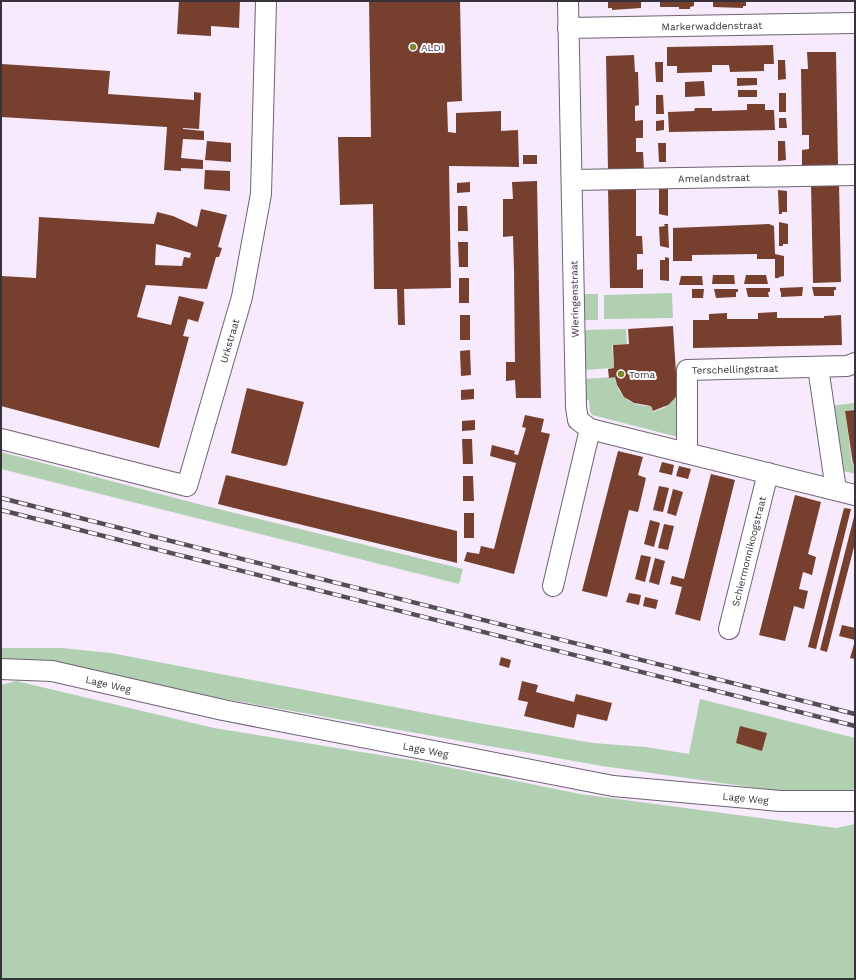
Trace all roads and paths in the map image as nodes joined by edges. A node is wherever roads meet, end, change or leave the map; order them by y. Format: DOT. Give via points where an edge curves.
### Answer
graph roads {
  1 [pos="266,1"];
  2 [pos="568,1"];
  3 [pos="855,23"];
  4 [pos="568,28"];
  5 [pos="855,175"];
  6 [pos="573,180"];
  7 [pos="855,363"];
  8 [pos="818,367"];
  9 [pos="590,429"];
  10 [pos="1,439"];
  11 [pos="687,453"];
  12 [pos="768,473"];
  13 [pos="836,490"];
  14 [pos="855,495"];
  15 [pos="553,586"];
  16 [pos="729,629"];
  17 [pos="1,669"];
  18 [pos="855,801"];
  1 -- 10 [label="street, Urkstraat" via="261,194 242,296 187,486"];
  2 -- 4 [label="street, Wieringenstraat"];
  3 -- 4 [label="street, Markerwaddenstraat"];
  4 -- 6 [label="street, Wieringenstraat"];
  5 -- 6 [label="street, Amelandstraat"];
  6 -- 9 [label="street, Wieringenstraat" via="576,407 578,420"];
  7 -- 8 [label="street, Terschellingstraat" via="848,366"];
  8 -- 11 [label="street, Terschellingstraat" via="687,370"];
  8 -- 13 [label="street"];
  9 -- 11 [label="street"];
  9 -- 15 [label="street"];
  11 -- 12 [label="street"];
  12 -- 13 [label="street"];
  12 -- 16 [label="street, Schiermonnikoogstraat"];
  13 -- 14 [label="street"];
  17 -- 18 [label="street, Lage Weg" via="52,672 223,710 613,786 780,801"];
}
